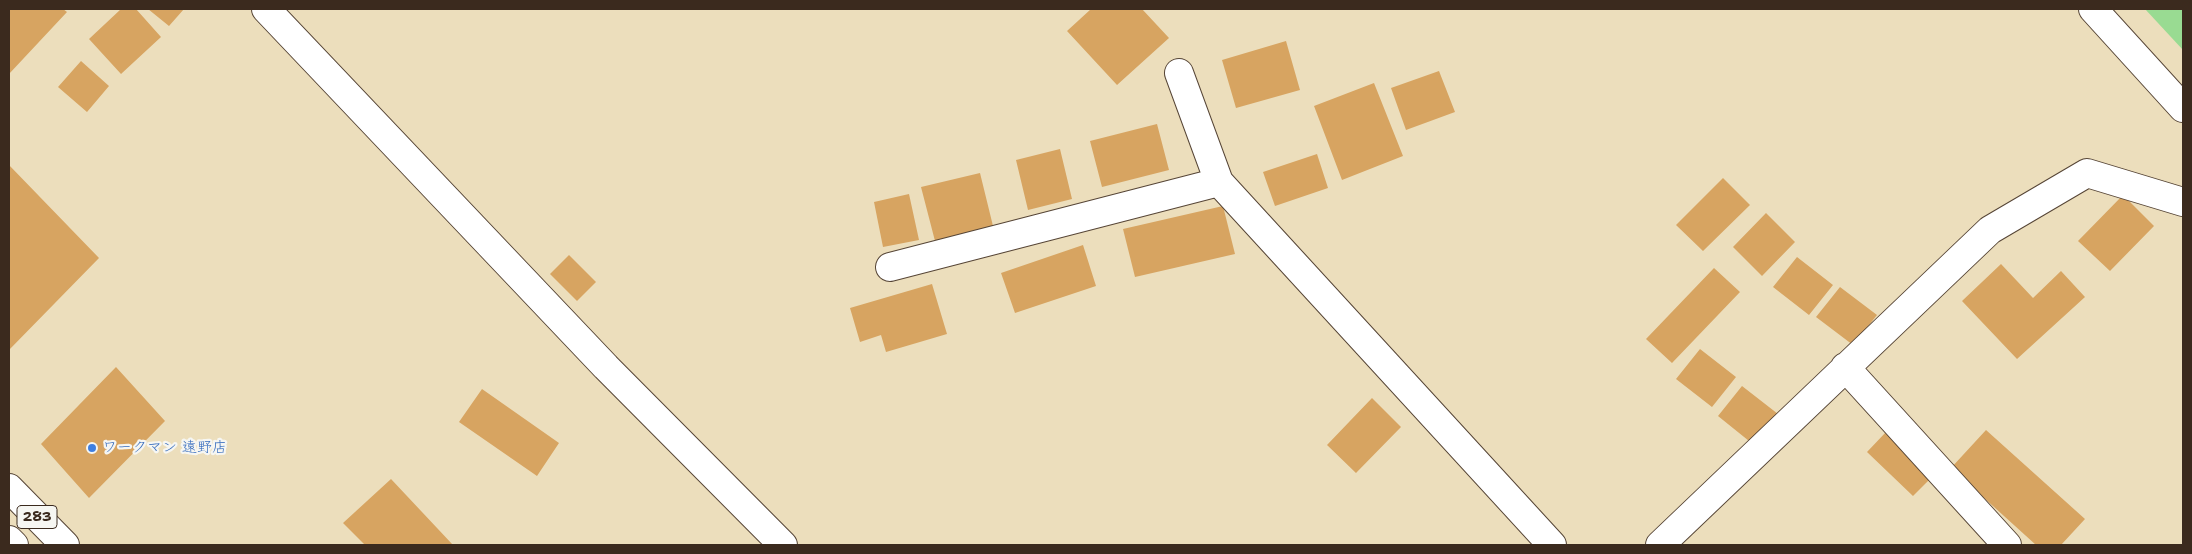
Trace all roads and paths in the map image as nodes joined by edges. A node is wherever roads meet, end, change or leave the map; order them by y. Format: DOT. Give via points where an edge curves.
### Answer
graph roads {
  1 [pos="266,9"];
  2 [pos="2093,9"];
  3 [pos="1179,74"];
  4 [pos="2183,108"];
  5 [pos="1220,182"];
  6 [pos="2183,202"];
  7 [pos="890,267"];
  8 [pos="1845,368"];
  9 [pos="9,488"];
  10 [pos="9,540"];
  11 [pos="14,545"];
  12 [pos="65,545"];
  13 [pos="783,545"];
  14 [pos="1552,545"];
  15 [pos="1660,545"];
  16 [pos="2006,545"];
  1 -- 13 [label="main road" via="606,367"];
  2 -- 4 [label="main road"];
  3 -- 5 [label="main road"];
  5 -- 7 [label="main road"];
  5 -- 14 [label="main road"];
  6 -- 8 [label="main road" via="2087,173 1990,230"];
  8 -- 15 [label="main road"];
  8 -- 16 [label="main road"];
  9 -- 12 [label="main road, 283"];
  10 -- 11 [label="main road, 283"];
}
